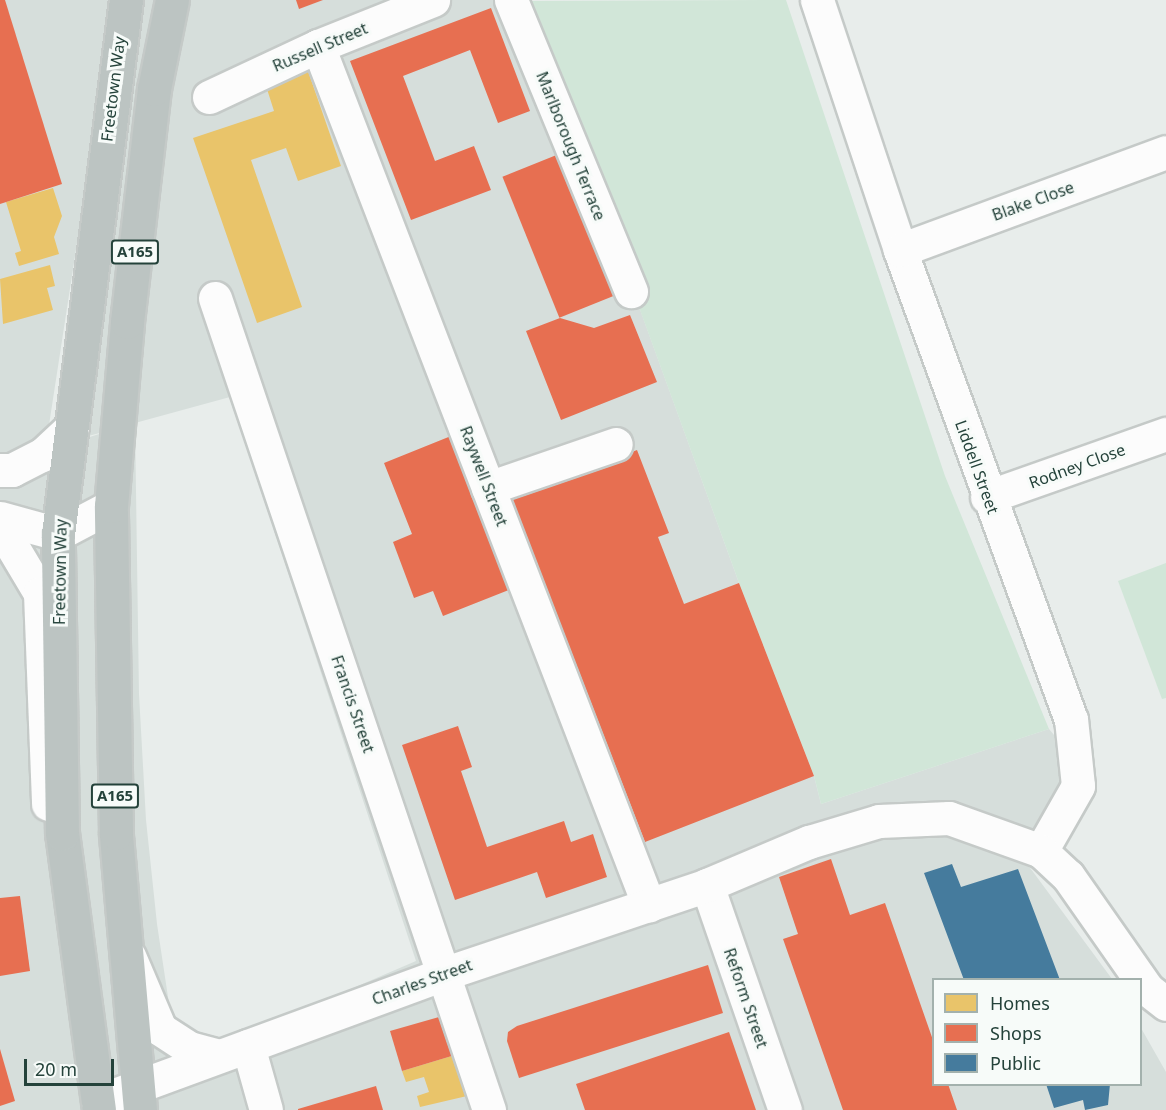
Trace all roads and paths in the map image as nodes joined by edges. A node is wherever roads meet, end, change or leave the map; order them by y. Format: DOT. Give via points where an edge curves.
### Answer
graph roads {
  1 [pos="126,0"];
  2 [pos="172,0"];
  3 [pos="433,0"];
  4 [pos="511,0"];
  5 [pos="817,0"];
  6 [pos="318,46"];
  7 [pos="209,97"];
  8 [pos="1166,152"];
  9 [pos="900,250"];
  10 [pos="631,291"];
  11 [pos="215,298"];
  12 [pos="72,427"];
  13 [pos="1166,434"];
  14 [pos="615,444"];
  15 [pos="0,470"];
  16 [pos="488,488"];
  17 [pos="987,497"];
  18 [pos="111,506"];
  19 [pos="0,518"];
  20 [pos="0,526"];
  21 [pos="58,534"];
  22 [pos="1041,851"];
  23 [pos="707,885"];
  24 [pos="649,906"];
  25 [pos="127,950"];
  26 [pos="79,956"];
  27 [pos="446,973"];
  28 [pos="1138,978"];
  29 [pos="1142,983"];
  30 [pos="1166,1004"];
  31 [pos="233,1051"];
  32 [pos="140,1097"];
  33 [pos="98,1105"];
  34 [pos="266,1110"];
  35 [pos="489,1110"];
  36 [pos="785,1110"];
  1 -- 12 [label="highway, Freetown Way / A165"];
  2 -- 18 [label="highway, A165" via="154,89"];
  3 -- 6 [label="street, Russell Street"];
  4 -- 10 [label="street, Marlborough Terrace"];
  5 -- 9 [label="street, Liddell Street"];
  6 -- 7 [label="street, Russell Street"];
  6 -- 16 [label="street, Raywell Street"];
  8 -- 9 [label="street, Blake Close"];
  9 -- 17 [label="street, Liddell Street"];
  11 -- 27 [label="street, Francis Street"];
  12 -- 15 [label="street" via="42,455 12,470"];
  12 -- 21 [label="highway, Freetown Way / A165"];
  13 -- 17 [label="street, Rodney Close"];
  14 -- 16 [label="street"];
  16 -- 24 [label="street, Raywell Street"];
  17 -- 22 [label="street, Liddell Street" via="1071,719 1078,786"];
  18 -- 21 [label="street"];
  18 -- 25 [label="highway, A165" via="116,834"];
  19 -- 21 [label="street"];
  20 -- 26 [label="street" via="40,593 44,755 55,905"];
  21 -- 26 [label="highway, Freetown Way / A165" via="62,834"];
  22 -- 23 [label="street, Charles Street" via="949,818 879,821 809,842"];
  22 -- 28 [label="street" via="1068,876"];
  23 -- 24 [label="street, Charles Street"];
  23 -- 36 [label="street, Reform Street"];
  24 -- 27 [label="street, Charles Street"];
  25 -- 31 [label="street" via="160,1029 189,1048"];
  25 -- 32 [label="highway, A165"];
  26 -- 33 [label="highway, Freetown Way / A165"];
  27 -- 31 [label="street, Charles Street"];
  27 -- 35 [label="street, Francis Street"];
  29 -- 30 [label="street"];
  31 -- 32 [label="street, Charles Street"];
  31 -- 34 [label="street"];
  32 -- 33 [label="street, Charles Street"];
}
